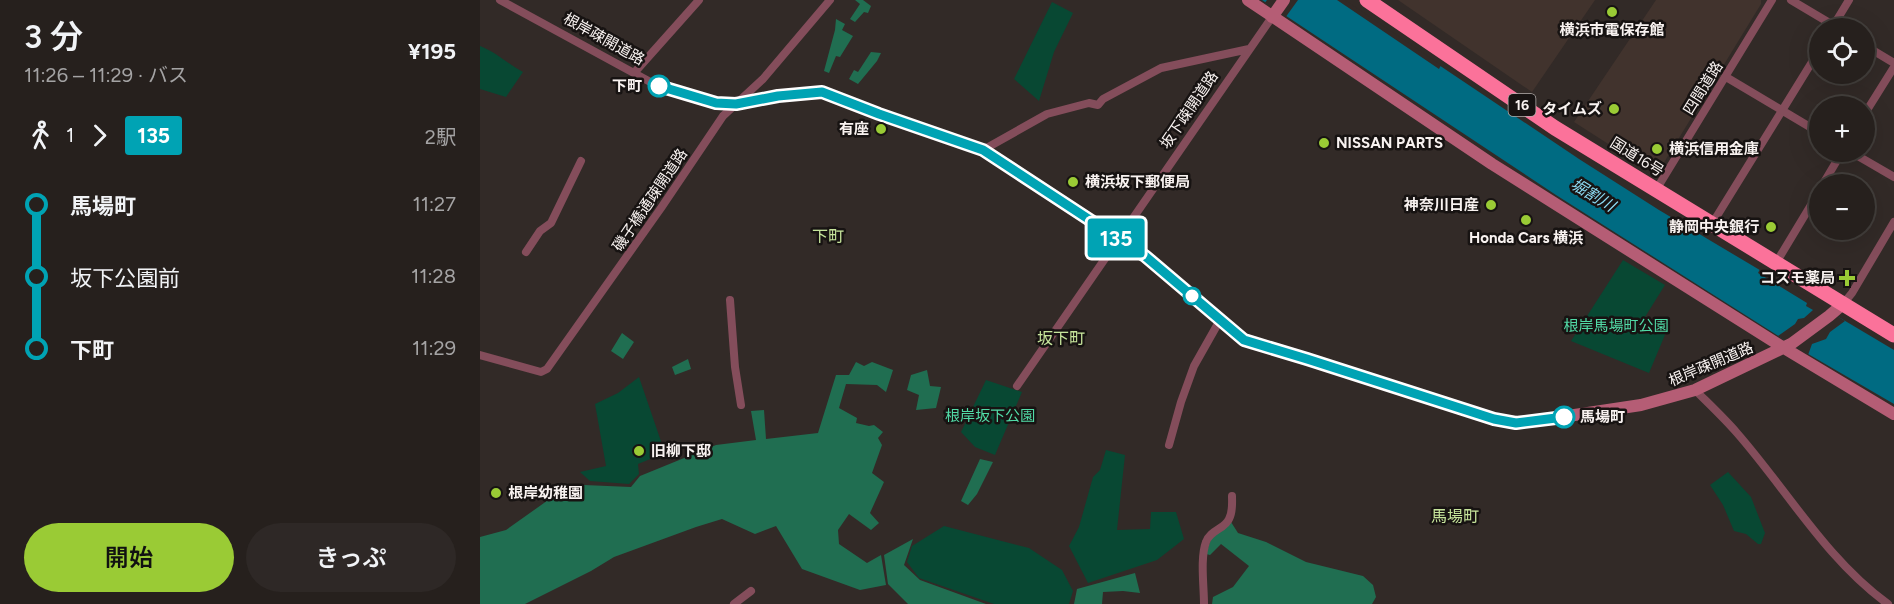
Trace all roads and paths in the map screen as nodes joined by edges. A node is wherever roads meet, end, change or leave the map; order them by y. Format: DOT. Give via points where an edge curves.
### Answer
graph roads {
  1 [pos="500,0"];
  2 [pos="699,0"];
  3 [pos="830,0"];
  4 [pos="1248,0"];
  5 [pos="1284,0"];
  6 [pos="1367,0"];
  7 [pos="1772,0"];
  8 [pos="1791,0"];
  9 [pos="1849,0"];
  10 [pos="1274,15"];
  11 [pos="1819,18"];
  12 [pos="1839,18"];
  13 [pos="1249,49"];
  14 [pos="1875,52"];
  15 [pos="1894,65"];
  16 [pos="1809,67"];
  17 [pos="634,73"];
  18 [pos="1726,77"];
  19 [pos="1875,97"];
  20 [pos="736,104"];
  21 [pos="1782,110"];
  22 [pos="1809,126"];
  23 [pos="983,150"];
  24 [pos="581,161"];
  25 [pos="1868,162"];
  26 [pos="1894,177"];
  27 [pos="1656,190"];
  28 [pos="1809,208"];
  29 [pos="1894,222"];
  30 [pos="1712,224"];
  31 [pos="1119,239"];
  32 [pos="526,252"];
  33 [pos="1776,263"];
  34 [pos="730,300"];
  35 [pos="1837,308"];
  36 [pos="1220,320"];
  37 [pos="1894,335"];
  38 [pos="1787,346"];
  39 [pos="480,354"];
  40 [pos="1017,386"];
  41 [pos="1695,390"];
  42 [pos="741,405"];
  43 [pos="1894,414"];
  44 [pos="1169,445"];
  45 [pos="1232,496"];
  46 [pos="751,591"];
  47 [pos="734,604"];
  48 [pos="1204,604"];
  49 [pos="1888,604"];
  1 -- 17 [label="street, 根岸疎開道路"];
  2 -- 17 [label="street"];
  3 -- 20 [label="street, 磯子橋通疎開道路" via="763,79"];
  4 -- 10 [label="street"];
  5 -- 10 [label="street, 坂下疎開道路"];
  6 -- 27 [label="highway, 国道16号 / 16" via="1555,128"];
  7 -- 18 [label="street, 四間道路"];
  8 -- 11 [label="street"];
  9 -- 12 [label="street"];
  10 -- 13 [label="street, 坂下疎開道路"];
  10 -- 38 [label="street" via="1491,164"];
  13 -- 23 [label="street" via="1161,68 1098,105 1089,103 1047,114"];
  13 -- 31 [label="street, 坂下疎開道路"];
  14 -- 15 [label="street"];
  15 -- 19 [label="street"];
  16 -- 21 [label="street"];
  17 -- 20 [label="street, 根岸疎開道路" via="702,100"];
  18 -- 21 [label="street"];
  18 -- 27 [label="street, 四間道路"];
  20 -- 23 [label="street, 根岸疎開道路" via="822,92"];
  20 -- 39 [label="street, 磯子橋通疎開道路" via="716,125 547,369 541,372"];
  21 -- 22 [label="street"];
  21 -- 30 [label="street"];
  23 -- 31 [label="street, 根岸疎開道路"];
  24 -- 32 [label="street" via="551,223 540,231"];
  25 -- 26 [label="street"];
  27 -- 30 [label="highway, 国道16号 / 16"];
  28 -- 33 [label="street"];
  29 -- 35 [label="street" via="1851,293"];
  30 -- 33 [label="highway, 国道16号 / 16"];
  31 -- 36 [label="street, 根岸疎開道路" via="1145,256"];
  31 -- 40 [label="street, 坂下疎開道路"];
  33 -- 35 [label="highway, 国道16号 / 16"];
  34 -- 42 [label="street"];
  35 -- 37 [label="highway, 国道16号 / 16"];
  35 -- 38 [label="street, 根岸疎開道路"];
  36 -- 41 [label="street, 根岸疎開道路" via="1244,340 1516,423 1641,405"];
  36 -- 44 [label="street" via="1194,366"];
  38 -- 41 [label="street, 根岸疎開道路"];
  38 -- 43 [label="street"];
  41 -- 49 [label="street" via="1737,432 1838,559"];
  45 -- 48 [label="street" via="1229,522 1210,534 1206,543"];
  46 -- 47 [label="street"];
}
